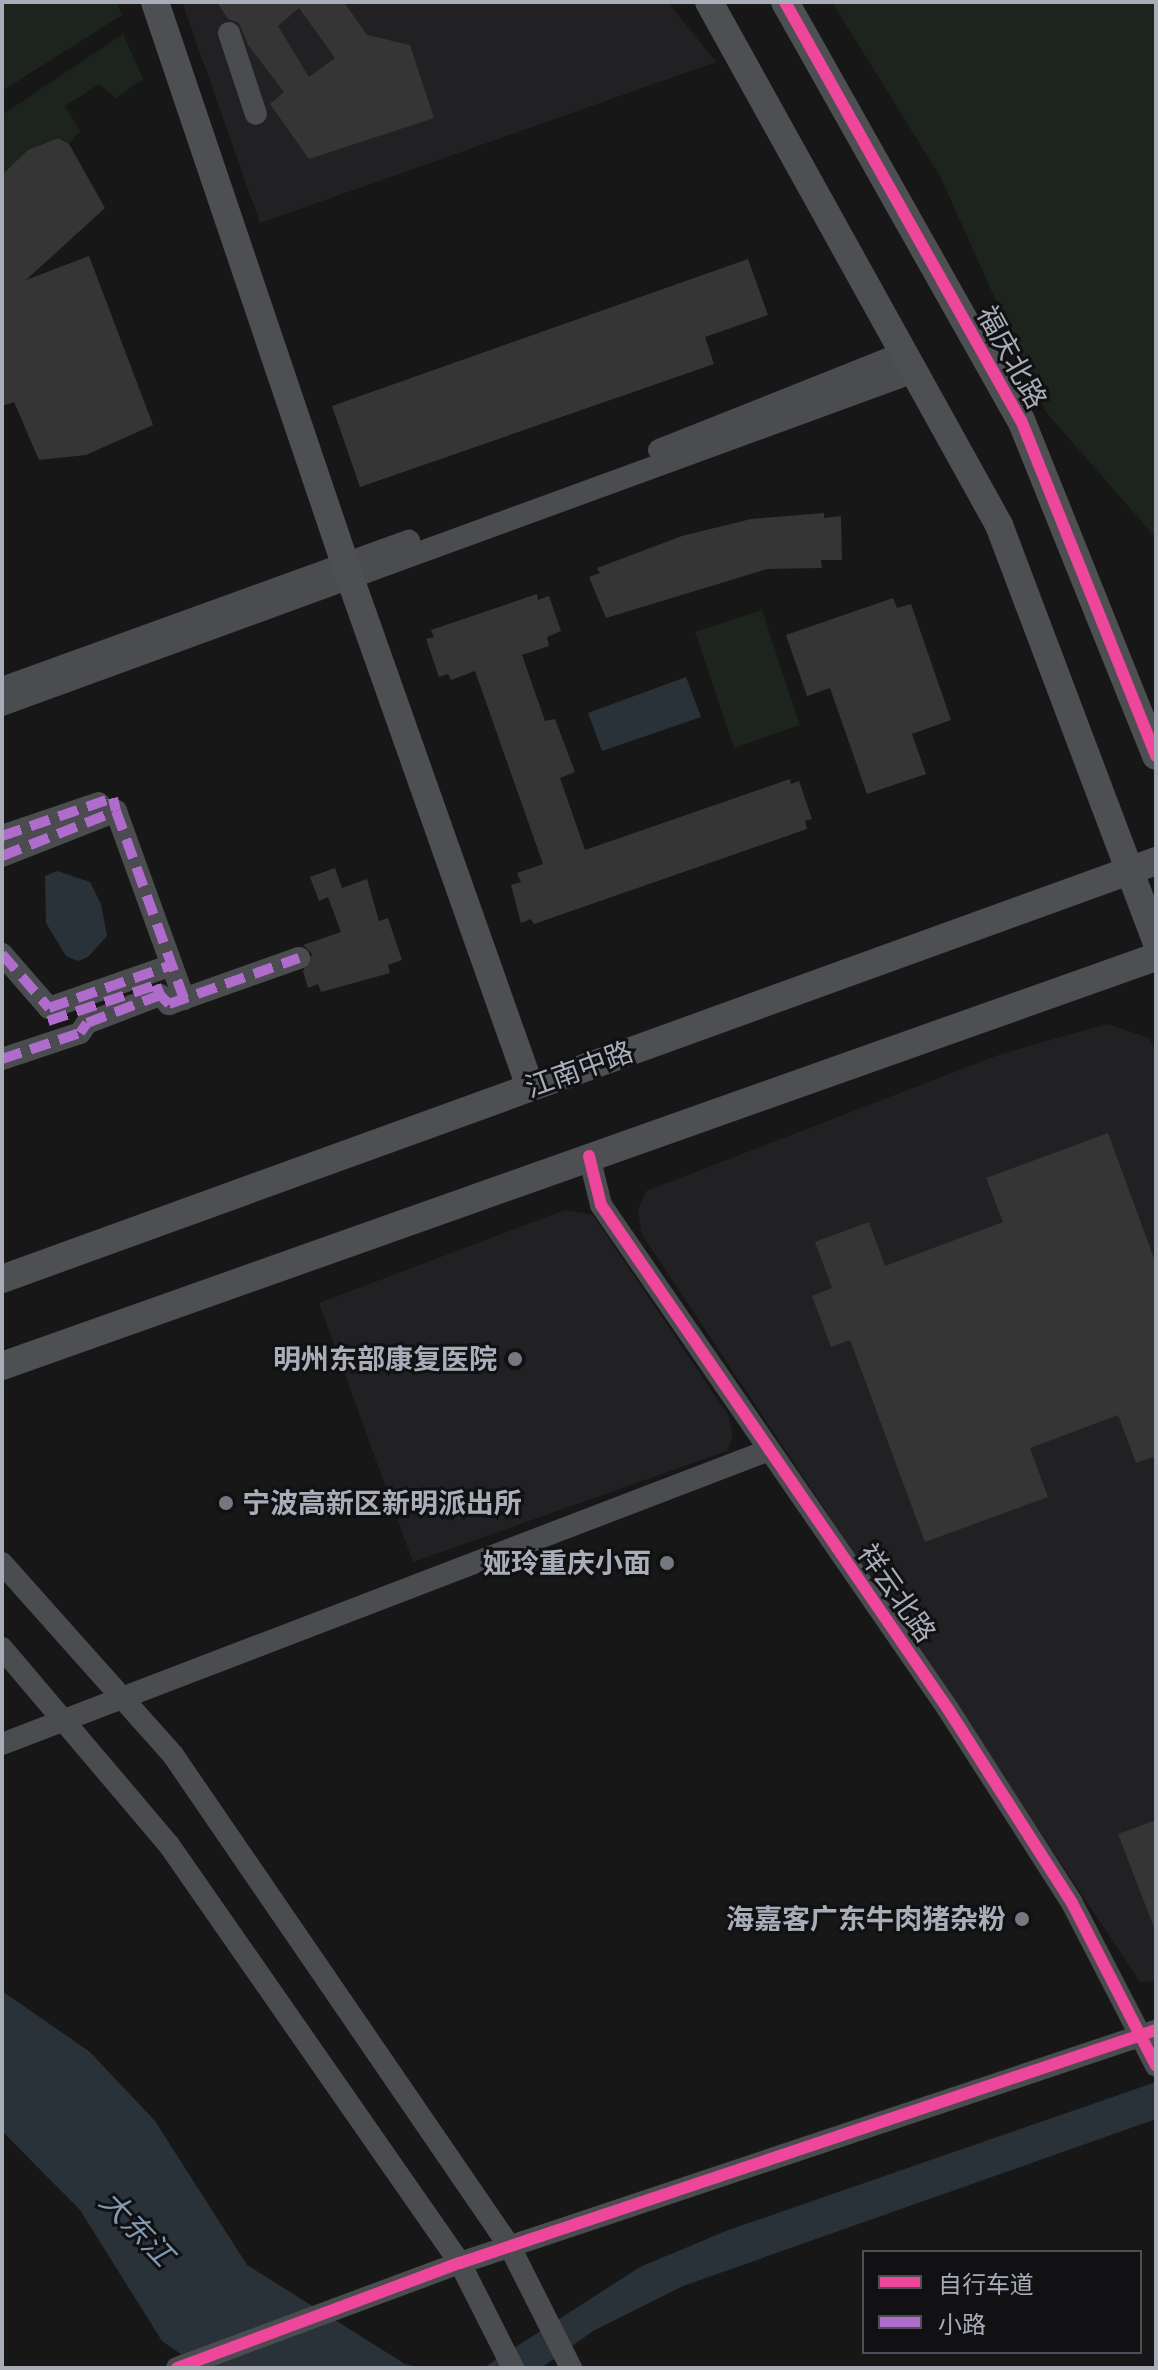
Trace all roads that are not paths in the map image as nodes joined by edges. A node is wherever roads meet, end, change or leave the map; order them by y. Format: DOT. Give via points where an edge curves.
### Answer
graph roads {
  1 [pos="155,2"];
  2 [pos="709,2"];
  3 [pos="785,2"];
  4 [pos="229,33"];
  5 [pos="256,114"];
  6 [pos="909,362"];
  7 [pos="347,570"];
  8 [pos="2,688"];
  9 [pos="2,705"];
  10 [pos="1156,756"];
  11 [pos="116,811"];
  12 [pos="2,836"];
  13 [pos="2,856"];
  14 [pos="1156,861"];
  15 [pos="1128,870"];
  16 [pos="1156,941"];
  17 [pos="2,954"];
  18 [pos="1156,957"];
  19 [pos="299,958"];
  20 [pos="172,965"];
  21 [pos="160,995"];
  22 [pos="184,999"];
  23 [pos="48,1021"];
  24 [pos="2,1059"];
  25 [pos="530,1087"];
  26 [pos="589,1156"];
  27 [pos="2,1279"];
  28 [pos="2,1366"];
  29 [pos="769,1450"];
  30 [pos="2,1563"];
  31 [pos="2,1648"];
  32 [pos="122,1697"];
  33 [pos="67,1721"];
  34 [pos="2,1744"];
  35 [pos="1150,2032"];
  36 [pos="1156,2066"];
  37 [pos="510,2247"];
  38 [pos="460,2263"];
  39 [pos="177,2368"];
  40 [pos="513,2368"];
  41 [pos="571,2368"];
  1 -- 7 [label="main road"];
  2 -- 6 [label="main road"];
  3 -- 10 [label="main road, 福庆北路" via="1021,420"];
  4 -- 5 [label="street"];
  6 -- 7 [label="street"];
  6 -- 15 [label="main road" via="999,525"];
  7 -- 8 [label="street"];
  7 -- 9 [label="street"];
  7 -- 25 [label="main road"];
  11 -- 12 [label="street" via="113,798"];
  11 -- 13 [label="street"];
  11 -- 20 [label="street"];
  14 -- 15 [label="main road, 江南中路"];
  15 -- 16 [label="main road"];
  15 -- 25 [label="main road, 江南中路"];
  17 -- 20 [label="street" via="49,1008"];
  18 -- 26 [label="main road"];
  19 -- 22 [label="street"];
  20 -- 22 [label="street"];
  21 -- 22 [label="street" via="169,1004"];
  21 -- 23 [label="street" via="156,985"];
  21 -- 24 [label="street" via="87,1023 80,1033"];
  25 -- 27 [label="main road, 江南中路"];
  26 -- 28 [label="main road"];
  26 -- 29 [label="street, 祥云北路" via="601,1205"];
  29 -- 32 [label="street"];
  29 -- 35 [label="street, 祥云北路" via="948,1709"];
  30 -- 32 [label="street"];
  31 -- 33 [label="street"];
  32 -- 33 [label="street"];
  32 -- 37 [label="street" via="173,1755"];
  33 -- 34 [label="street"];
  33 -- 38 [label="street" via="169,1845"];
  35 -- 36 [label="street, 祥云北路"];
  35 -- 37 [label="street"];
  37 -- 38 [label="street"];
  37 -- 41 [label="street"];
  38 -- 39 [label="street"];
  38 -- 40 [label="street"];
}
